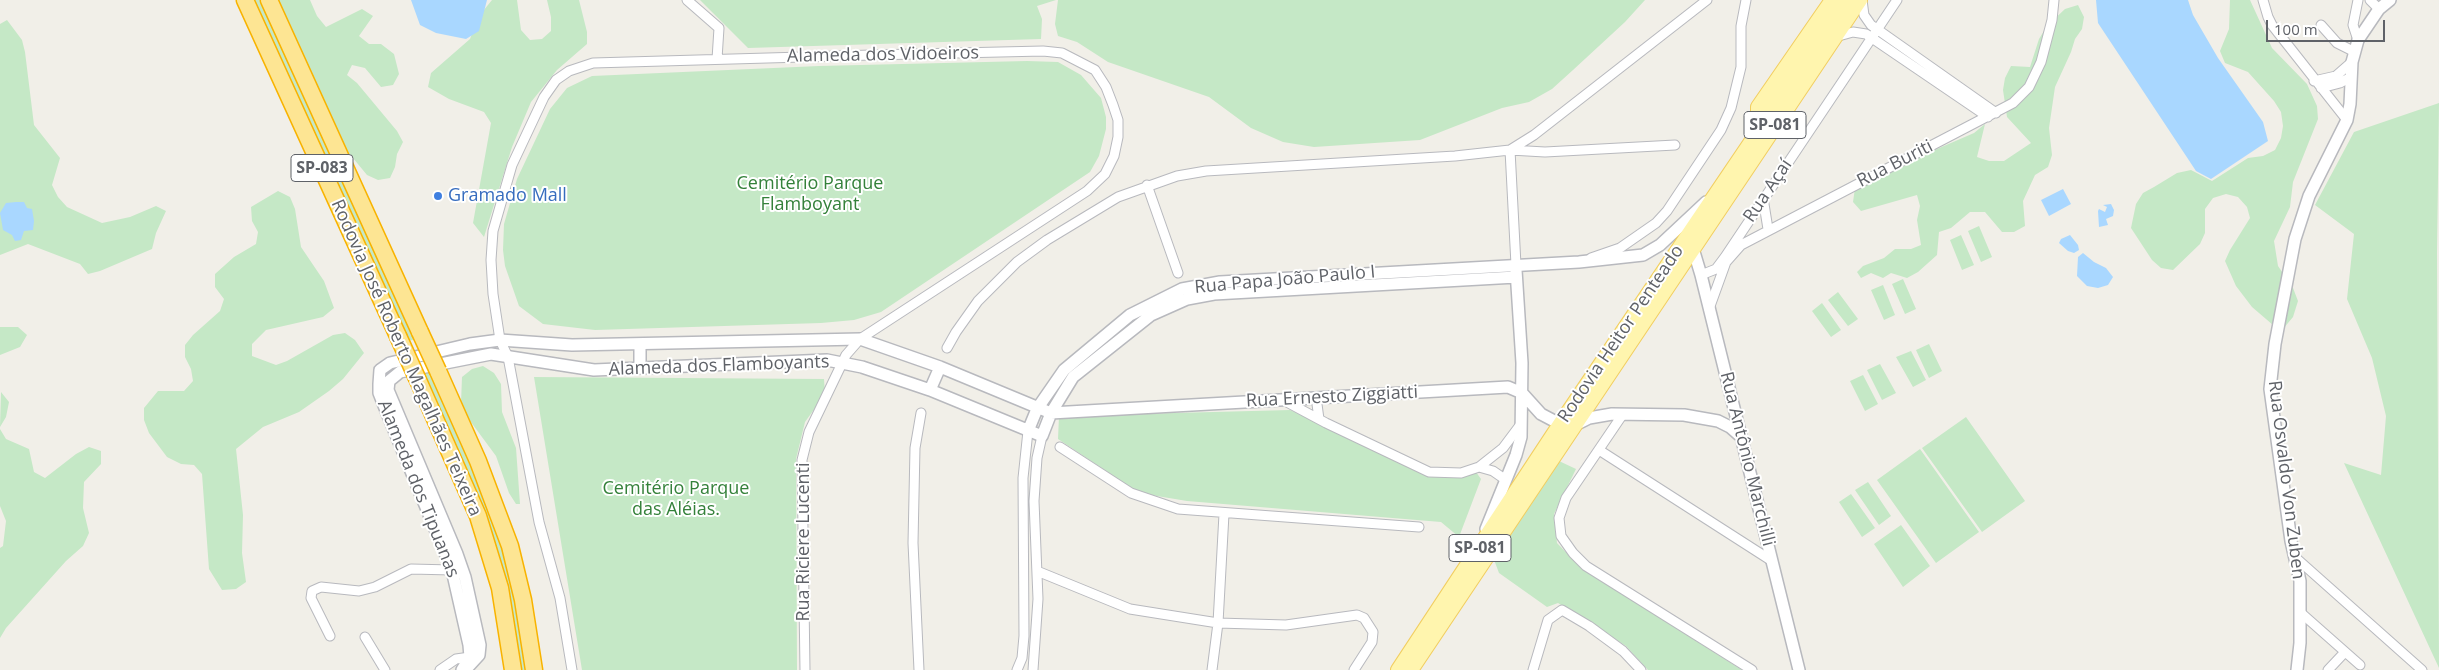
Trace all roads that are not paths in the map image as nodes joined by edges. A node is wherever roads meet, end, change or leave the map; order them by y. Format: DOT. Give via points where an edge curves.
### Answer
graph roads {
  1 [pos="246,0"];
  2 [pos="269,0"];
  3 [pos="687,0"];
  4 [pos="1707,0"];
  5 [pos="1746,0"];
  6 [pos="1832,0"];
  7 [pos="1848,0"];
  8 [pos="1861,0"];
  9 [pos="1897,0"];
  10 [pos="2054,0"];
  11 [pos="2263,0"];
  12 [pos="2358,0"];
  13 [pos="2370,0"];
  14 [pos="2390,0"];
  15 [pos="2379,9"];
  16 [pos="2321,25"];
  17 [pos="1875,33"];
  18 [pos="1835,37"];
  19 [pos="2358,40"];
  20 [pos="2354,57"];
  21 [pos="717,59"];
  22 [pos="2351,77"];
  23 [pos="2314,81"];
  24 [pos="2321,88"];
  25 [pos="1992,115"];
  26 [pos="2347,120"];
  27 [pos="1758,134"];
  28 [pos="1675,145"];
  29 [pos="1510,150"];
  30 [pos="1147,185"];
  31 [pos="1720,189"];
  32 [pos="1763,198"];
  33 [pos="1768,229"];
  34 [pos="1634,240"];
  35 [pos="1660,245"];
  36 [pos="1687,247"];
  37 [pos="1636,256"];
  38 [pos="1578,262"];
  39 [pos="1516,271"];
  40 [pos="1178,273"];
  41 [pos="1701,275"];
  42 [pos="1709,309"];
  43 [pos="860,339"];
  44 [pos="500,340"];
  45 [pos="640,344"];
  46 [pos="947,348"];
  47 [pos="508,357"];
  48 [pos="844,362"];
  49 [pos="940,367"];
  50 [pos="640,368"];
  51 [pos="380,370"];
  52 [pos="400,372"];
  53 [pos="389,380"];
  54 [pos="930,390"];
  55 [pos="1522,393"];
  56 [pos="1316,397"];
  57 [pos="1731,397"];
  58 [pos="1281,399"];
  59 [pos="1037,409"];
  60 [pos="921,413"];
  61 [pos="1051,413"];
  62 [pos="1618,414"];
  63 [pos="1319,419"];
  64 [pos="1712,420"];
  65 [pos="1522,424"];
  66 [pos="1560,424"];
  67 [pos="1575,425"];
  68 [pos="398,427"];
  69 [pos="1028,431"];
  70 [pos="1740,435"];
  71 [pos="1042,436"];
  72 [pos="1060,447"];
  73 [pos="1599,450"];
  74 [pos="1479,467"];
  75 [pos="1506,480"];
  76 [pos="1224,514"];
  77 [pos="1419,527"];
  78 [pos="1478,551"];
  79 [pos="2296,558"];
  80 [pos="1772,561"];
  81 [pos="457,569"];
  82 [pos="1037,571"];
  83 [pos="465,604"];
  84 [pos="2300,612"];
  85 [pos="1218,623"];
  86 [pos="330,636"];
  87 [pos="365,638"];
  88 [pos="2345,652"];
  89 [pos="470,657"];
  90 [pos="1022,658"];
  91 [pos="2360,665"];
  92 [pos="1034,669"];
  93 [pos="385,670"];
  94 [pos="440,670"];
  95 [pos="464,670"];
  96 [pos="513,670"];
  97 [pos="534,670"];
  98 [pos="572,670"];
  99 [pos="805,670"];
  100 [pos="919,670"];
  101 [pos="1018,670"];
  102 [pos="1212,670"];
  103 [pos="1354,670"];
  104 [pos="1398,670"];
  105 [pos="1411,670"];
  106 [pos="1533,670"];
  107 [pos="1641,670"];
  108 [pos="1752,670"];
  109 [pos="1799,670"];
  110 [pos="2297,670"];
  111 [pos="2328,670"];
  112 [pos="2422,670"];
  1 -- 96 [label="highway, Rodovia José Roberto Magalhães Teixeira / SP-083, bridge" via="478,516 500,588"];
  2 -- 97 [label="highway, Rodovia José Roberto Magalhães Teixeira / SP-083, bridge" via="478,461 510,546 523,600"];
  3 -- 21 [label="street" via="718,28"];
  4 -- 29 [label="street" via="1534,135"];
  5 -- 34 [label="street" via="1741,26 1741,67 1728,116 1666,211"];
  6 -- 27 [label="main road" via="1758,107"];
  7 -- 27 [label="main road, Rodovia Heitor Penteado / SP-081"];
  8 -- 17 [label="street"];
  8 -- 18 [label="main road, Rodovia Heitor Penteado / SP-081"];
  9 -- 17 [label="street, Rua Açaí"];
  10 -- 25 [label="street, Rua Buriti" via="2041,62 2029,87 2013,103"];
  11 -- 23 [label="street" via="2272,25"];
  12 -- 19 [label="street" via="2353,25"];
  13 -- 15 [label="street"];
  14 -- 15 [label="street"];
  15 -- 19 [label="street"];
  16 -- 20 [label="street"];
  17 -- 18 [label="street" via="1859,32"];
  17 -- 25 [label="street"];
  17 -- 32 [label="street, Rua Açaí"];
  18 -- 36 [label="main road, Rodovia Heitor Penteado / SP-081"];
  19 -- 20 [label="street, Rua Osvaldo Von Zuben"];
  20 -- 22 [label="street, Rua Osvaldo Von Zuben"];
  20 -- 23 [label="street" via="2336,76"];
  21 -- 43 [label="street, Alameda dos Vidoeiros" via="1062,52 1095,70 1106,87 1118,120 1118,137 1114,156 1104,174 1087,191"];
  21 -- 44 [label="street, Alameda dos Vidoeiros" via="593,63 569,71 556,80 544,97 512,165 493,231 490,260 492,294"];
  22 -- 24 [label="street"];
  22 -- 26 [label="street, Rua Osvaldo Von Zuben"];
  23 -- 24 [label="street"];
  24 -- 26 [label="street"];
  25 -- 33 [label="street, Rua Buriti"];
  26 -- 79 [label="street, Rua Osvaldo Von Zuben" via="2309,196 2295,239 2275,344 2270,389"];
  27 -- 31 [label="main road, Rodovia Heitor Penteado / SP-081"];
  28 -- 29 [label="street" via="1545,152"];
  29 -- 30 [label="street" via="1206,171"];
  29 -- 39 [label="street"];
  30 -- 40 [label="street"];
  30 -- 46 [label="street" via="1081,218 1017,262 978,301"];
  31 -- 35 [label="street, Rua Papa João Paulo I"];
  31 -- 36 [label="main road, Rodovia Heitor Penteado / SP-081"];
  32 -- 33 [label="street"];
  32 -- 41 [label="street, Rua Açaí" via="1716,268"];
  33 -- 42 [label="street, Rua Buriti" via="1741,245 1726,262"];
  34 -- 37 [label="street"];
  34 -- 38 [label="street"];
  35 -- 36 [label="street, Rua Papa João Paulo I" via="1672,242"];
  35 -- 37 [label="street, Rua Papa João Paulo I" via="1649,253"];
  36 -- 41 [label="street, Rua Antônio Marchilli"];
  36 -- 66 [label="main road, Rodovia Heitor Penteado / SP-081"];
  36 -- 67 [label="main road, Rodovia Heitor Penteado / SP-081"];
  37 -- 38 [label="street, Rua Papa João Paulo I"];
  38 -- 39 [label="street, Rua Papa João Paulo I"];
  39 -- 55 [label="street"];
  39 -- 59 [label="street, Rua Papa João Paulo I" via="1220,282 1182,289 1130,315 1105,334 1064,370"];
  39 -- 61 [label="street, Rua Papa João Paulo I" via="1214,294 1187,299 1151,315 1080,371"];
  41 -- 42 [label="street, Rua Antônio Marchilli"];
  42 -- 57 [label="street, Rua Antônio Marchilli"];
  43 -- 45 [label="street, Alameda dos Flamboyants"];
  43 -- 48 [label="street, Rua Riciere Lucenti"];
  43 -- 49 [label="street, Alameda dos Flamboyants"];
  44 -- 45 [label="street, Alameda dos Flamboyants" via="572,345"];
  44 -- 47 [label="street, Alameda dos Vidoeiros"];
  44 -- 51 [label="street, Alameda dos Flamboyants" via="399,359"];
  45 -- 50 [label="street"];
  47 -- 50 [label="street, Alameda dos Flamboyants" via="594,370"];
  47 -- 52 [label="street, Alameda dos Flamboyants" via="491,354 472,356"];
  47 -- 98 [label="street, Alameda dos Vidoeiros" via="539,522 560,598"];
  48 -- 50 [label="street, Alameda dos Flamboyants" via="815,360"];
  48 -- 54 [label="street, Alameda dos Flamboyants"];
  48 -- 99 [label="street, Rua Riciere Lucenti" via="809,432 802,460"];
  49 -- 54 [label="street"];
  49 -- 59 [label="street, Alameda dos Flamboyants"];
  51 -- 53 [label="street"];
  51 -- 68 [label="street, Alameda dos Tipuanas" via="380,393"];
  52 -- 53 [label="street, Alameda dos Tipuanas"];
  53 -- 68 [label="street, Alameda dos Tipuanas" via="388,390"];
  54 -- 69 [label="street, Alameda dos Flamboyants"];
  55 -- 56 [label="street, Rua Ernesto Ziggiatti" via="1508,387"];
  55 -- 65 [label="street"];
  55 -- 66 [label="street" via="1541,414"];
  56 -- 58 [label="street, Rua Ernesto Ziggiatti"];
  56 -- 63 [label="street"];
  57 -- 64 [label="street" via="1724,412"];
  57 -- 70 [label="street, Rua Antônio Marchilli"];
  58 -- 61 [label="street, Rua Ernesto Ziggiatti"];
  58 -- 63 [label="street"];
  59 -- 61 [label="street, Rua Ernesto Ziggiatti"];
  59 -- 69 [label="street, Rua Papa João Paulo I"];
  60 -- 100 [label="street" via="915,448 913,543"];
  61 -- 71 [label="street, Rua Papa João Paulo I"];
  62 -- 64 [label="street" via="1684,415"];
  62 -- 67 [label="street" via="1589,418"];
  62 -- 73 [label="street"];
  63 -- 74 [label="street" via="1429,472 1461,473"];
  64 -- 70 [label="street"];
  65 -- 74 [label="street" via="1503,448"];
  65 -- 75 [label="street"];
  66 -- 67 [label="street"];
  66 -- 78 [label="main road, Rodovia Heitor Penteado / SP-081"];
  67 -- 105 [label="main road, Rodovia Heitor Penteado / SP-081"];
  68 -- 81 [label="street, Alameda dos Tipuanas"];
  69 -- 71 [label="street, Alameda dos Flamboyants"];
  69 -- 90 [label="street, Rua Papa João Paulo I" via="1023,478"];
  70 -- 80 [label="street, Rua Antônio Marchilli"];
  71 -- 82 [label="street, Rua Papa João Paulo I" via="1034,501"];
  72 -- 76 [label="street" via="1131,493 1178,509"];
  73 -- 80 [label="street"];
  73 -- 108 [label="street" via="1566,498 1559,518 1561,536 1586,566"];
  74 -- 75 [label="street"];
  75 -- 78 [label="street"];
  76 -- 77 [label="street"];
  76 -- 85 [label="street"];
  78 -- 104 [label="main road, Rodovia Heitor Penteado / SP-081"];
  79 -- 84 [label="street, Rua Osvaldo Von Zuben"];
  79 -- 112 [label="street"];
  80 -- 109 [label="street, Rua Antônio Marchilli"];
  81 -- 83 [label="street, Alameda dos Tipuanas"];
  81 -- 86 [label="street" via="412,569 359,591 321,587 312,591 311,598"];
  82 -- 85 [label="street" via="1130,609"];
  82 -- 92 [label="street, Rua Papa João Paulo I"];
  83 -- 89 [label="street, Alameda dos Tipuanas"];
  83 -- 95 [label="street, Alameda dos Tipuanas" via="480,645 474,663"];
  84 -- 88 [label="street"];
  84 -- 110 [label="street, Rua Osvaldo Von Zuben"];
  85 -- 102 [label="street"];
  85 -- 103 [label="street" via="1286,625 1357,615 1364,618 1374,632 1372,642"];
  87 -- 93 [label="street"];
  88 -- 91 [label="street"];
  88 -- 111 [label="street"];
  89 -- 94 [label="street" via="456,659"];
  89 -- 95 [label="street, Alameda dos Tipuanas"];
  90 -- 92 [label="street"];
  90 -- 101 [label="street, Rua Papa João Paulo I"];
  106 -- 107 [label="street" via="1548,620 1562,610 1623,651"];
}
